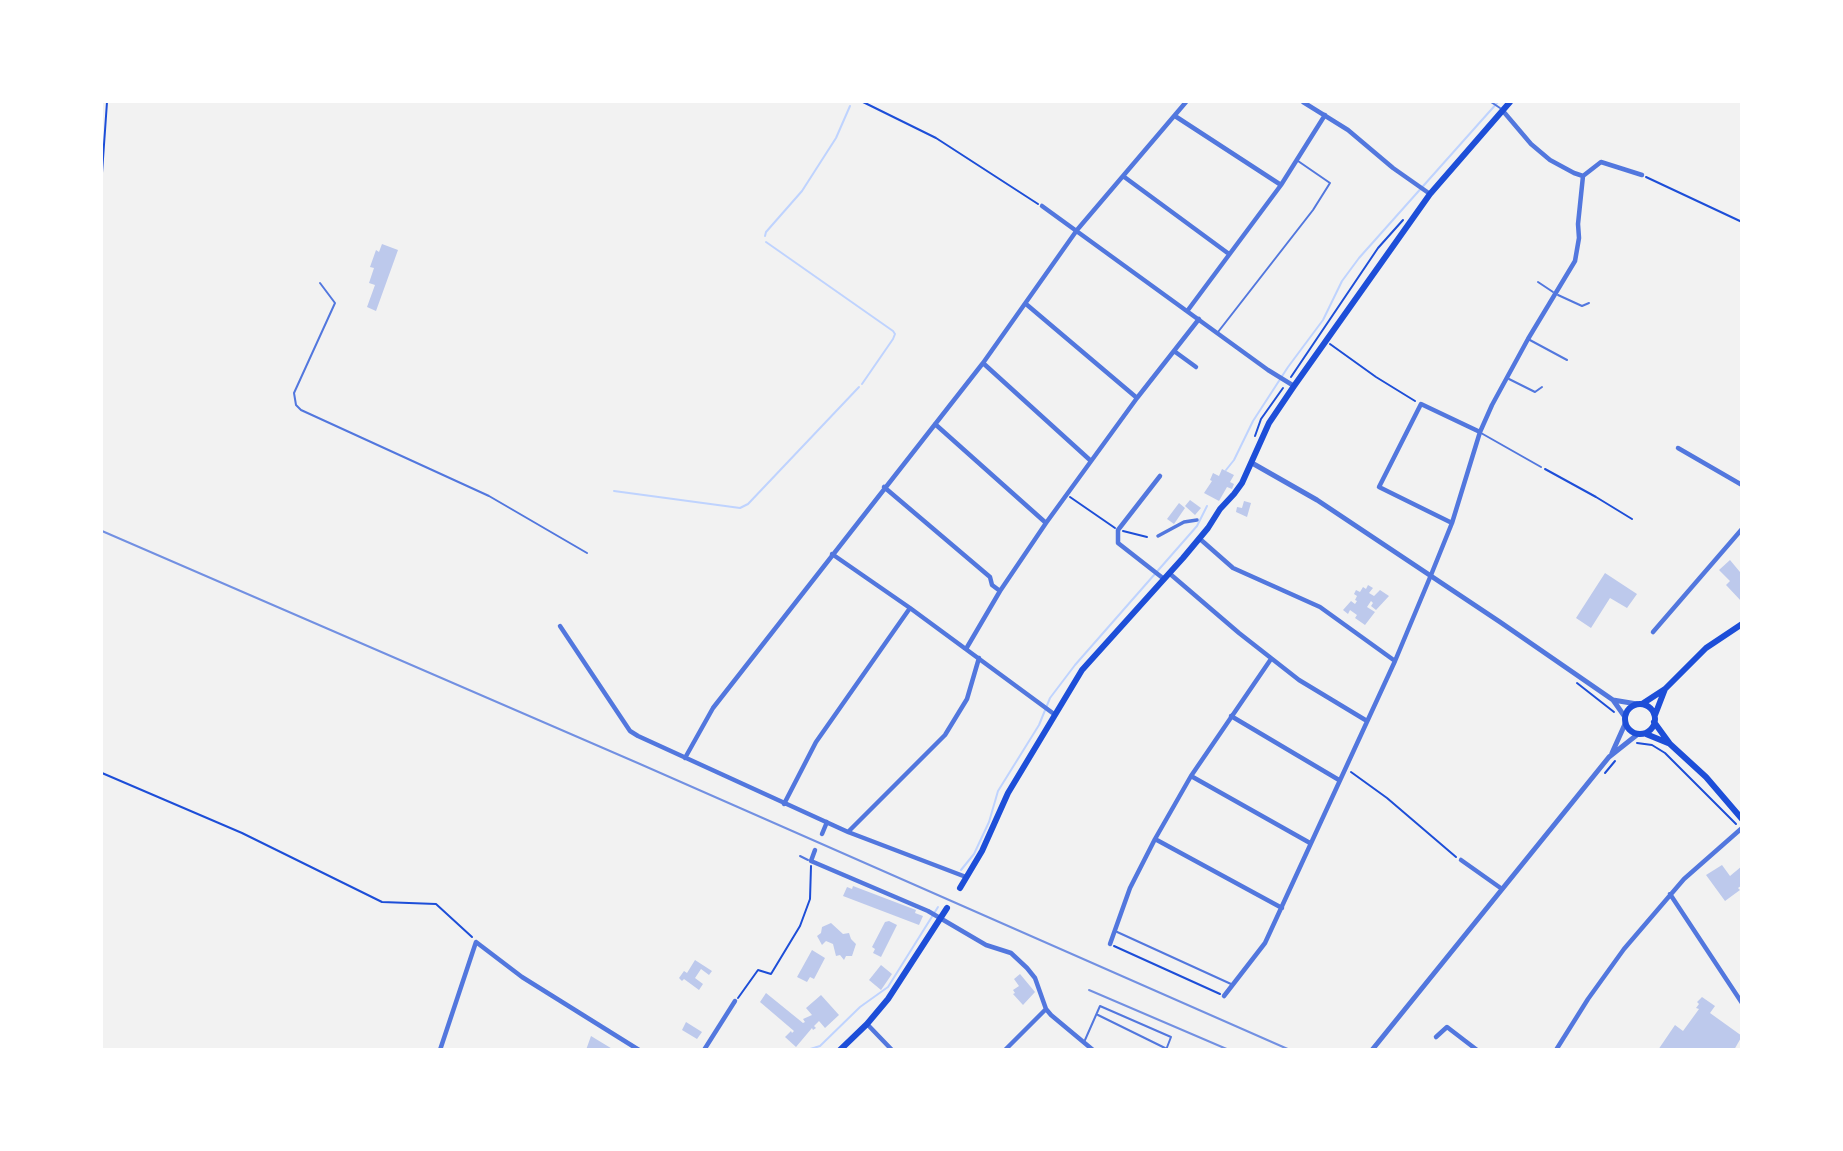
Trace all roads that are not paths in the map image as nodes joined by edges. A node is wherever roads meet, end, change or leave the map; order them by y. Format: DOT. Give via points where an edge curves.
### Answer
graph roads {
  1 [pos="1186,102"];
  2 [pos="1303,102"];
  3 [pos="1492,102"];
  4 [pos="1510,102"];
  5 [pos="1503,111"];
  6 [pos="1325,115"];
  7 [pos="1175,116"];
  8 [pos="1297,160"];
  9 [pos="1642,175"];
  10 [pos="1123,176"];
  11 [pos="1583,176"];
  12 [pos="1281,185"];
  13 [pos="1428,192"];
  14 [pos="1042,206"];
  15 [pos="1077,230"];
  16 [pos="1229,254"];
  17 [pos="1538,282"];
  18 [pos="320,283"];
  19 [pos="1554,293"];
  20 [pos="1589,303"];
  21 [pos="1026,304"];
  22 [pos="1188,310"];
  23 [pos="1199,319"];
  24 [pos="1218,332"];
  25 [pos="1528,339"];
  26 [pos="1174,351"];
  27 [pos="1567,360"];
  28 [pos="983,363"];
  29 [pos="1196,367"];
  30 [pos="1506,378"];
  31 [pos="1289,383"];
  32 [pos="1542,387"];
  33 [pos="1137,398"];
  34 [pos="934,424"];
  35 [pos="1480,432"];
  36 [pos="1678,449"];
  37 [pos="1091,461"];
  38 [pos="1252,463"];
  39 [pos="1541,467"];
  40 [pos="1160,475"];
  41 [pos="1741,485"];
  42 [pos="884,487"];
  43 [pos="1197,520"];
  44 [pos="1046,523"];
  45 [pos="1452,523"];
  46 [pos="1741,529"];
  47 [pos="1158,536"];
  48 [pos="1200,538"];
  49 [pos="587,553"];
  50 [pos="832,554"];
  51 [pos="1431,575"];
  52 [pos="1164,576"];
  53 [pos="1000,591"];
  54 [pos="910,608"];
  55 [pos="1741,624"];
  56 [pos="561,626"];
  57 [pos="1653,632"];
  58 [pos="966,649"];
  59 [pos="979,658"];
  60 [pos="1271,659"];
  61 [pos="1395,661"];
  62 [pos="1665,689"];
  63 [pos="1613,700"];
  64 [pos="1639,704"];
  65 [pos="1051,712"];
  66 [pos="1231,716"];
  67 [pos="1654,719"];
  68 [pos="1367,721"];
  69 [pos="1625,721"];
  70 [pos="1640,734"];
  71 [pos="1670,744"];
  72 [pos="1609,757"];
  73 [pos="685,758"];
  74 [pos="1191,776"];
  75 [pos="1339,780"];
  76 [pos="784,804"];
  77 [pos="1741,818"];
  78 [pos="827,822"];
  79 [pos="1741,828"];
  80 [pos="848,832"];
  81 [pos="822,834"];
  82 [pos="1155,839"];
  83 [pos="1310,843"];
  84 [pos="815,850"];
  85 [pos="800,856"];
  86 [pos="1461,860"];
  87 [pos="811,861"];
  88 [pos="964,876"];
  89 [pos="960,888"];
  90 [pos="1502,889"];
  91 [pos="1670,894"];
  92 [pos="947,908"];
  93 [pos="1282,908"];
  94 [pos="938,917"];
  95 [pos="1114,930"];
  96 [pos="1110,944"];
  97 [pos="1233,985"];
  98 [pos="1224,996"];
  99 [pos="735,1001"];
  100 [pos="1741,1003"];
  101 [pos="1046,1009"];
  102 [pos="1096,1015"];
  103 [pos="867,1024"];
  104 [pos="1436,1037"];
  105 [pos="1084,1042"];
  106 [pos="440,1049"];
  107 [pos="639,1049"];
  108 [pos="704,1049"];
  109 [pos="840,1049"];
  110 [pos="892,1049"];
  111 [pos="1005,1049"];
  112 [pos="1093,1049"];
  113 [pos="1166,1049"];
  114 [pos="1372,1049"];
  115 [pos="1477,1049"];
  116 [pos="1556,1049"];
  1 -- 7 [label="street"];
  2 -- 6 [label="street"];
  3 -- 5 [label="lane"];
  4 -- 5 [label="main road"];
  5 -- 11 [label="street" via="1540,152"];
  5 -- 13 [label="main road"];
  6 -- 8 [label="street"];
  6 -- 13 [label="street"];
  7 -- 10 [label="street"];
  7 -- 12 [label="street"];
  8 -- 12 [label="street"];
  8 -- 24 [label="lane" via="1330,183"];
  9 -- 11 [label="street" via="1601,162"];
  10 -- 15 [label="street"];
  10 -- 16 [label="street"];
  11 -- 19 [label="street" via="1578,250"];
  12 -- 16 [label="street"];
  13 -- 31 [label="main road" via="1326,342"];
  14 -- 15 [label="street"];
  15 -- 21 [label="street"];
  15 -- 22 [label="street"];
  16 -- 22 [label="street"];
  17 -- 19 [label="lane"];
  18 -- 49 [label="lane" via="335,303 294,393 296,405 489,496"];
  19 -- 20 [label="lane" via="1582,306"];
  19 -- 25 [label="street"];
  21 -- 28 [label="street"];
  21 -- 33 [label="street"];
  22 -- 23 [label="street"];
  23 -- 24 [label="street"];
  23 -- 26 [label="street"];
  24 -- 31 [label="street"];
  25 -- 27 [label="lane"];
  25 -- 30 [label="street"];
  26 -- 29 [label="street"];
  26 -- 33 [label="street"];
  28 -- 34 [label="street"];
  28 -- 37 [label="street"];
  30 -- 32 [label="lane" via="1535,392"];
  30 -- 35 [label="street"];
  31 -- 38 [label="main road"];
  33 -- 37 [label="street"];
  34 -- 42 [label="street"];
  34 -- 44 [label="street"];
  35 -- 39 [label="lane"];
  35 -- 45 [label="street"];
  35 -- 45 [label="street" via="1421,404 1379,487"];
  36 -- 41 [label="street"];
  37 -- 44 [label="street"];
  38 -- 48 [label="main road"];
  38 -- 51 [label="street"];
  40 -- 52 [label="street" via="1118,530 1118,543"];
  42 -- 50 [label="street"];
  42 -- 53 [label="street" via="990,577"];
  43 -- 47 [label="street"];
  44 -- 53 [label="street"];
  45 -- 51 [label="street"];
  46 -- 57 [label="street"];
  48 -- 52 [label="main road"];
  48 -- 61 [label="street" via="1233,568 1320,607"];
  50 -- 54 [label="street"];
  50 -- 73 [label="street" via="713,708"];
  51 -- 61 [label="street"];
  51 -- 63 [label="street"];
  52 -- 60 [label="street"];
  52 -- 65 [label="main road"];
  53 -- 58 [label="street"];
  54 -- 58 [label="street"];
  54 -- 76 [label="street" via="816,742"];
  55 -- 62 [label="main road" via="1699,654"];
  56 -- 73 [label="street" via="631,731"];
  58 -- 59 [label="street"];
  59 -- 65 [label="street"];
  59 -- 80 [label="street" via="967,699 945,735"];
  60 -- 66 [label="street"];
  60 -- 68 [label="street"];
  61 -- 68 [label="street"];
  62 -- 64 [label="main road"];
  62 -- 67 [label="main road"];
  63 -- 64 [label="street"];
  63 -- 69 [label="street"];
  64 -- 67 [label="main road" via="1651,709"];
  64 -- 69 [label="main road" via="1629,709"];
  65 -- 88 [label="main road" via="986,844"];
  66 -- 74 [label="street"];
  66 -- 75 [label="street"];
  67 -- 70 [label="main road" via="1649,731"];
  67 -- 71 [label="main road"];
  68 -- 75 [label="street"];
  69 -- 70 [label="main road" via="1630,731"];
  69 -- 72 [label="street"];
  70 -- 71 [label="main road"];
  70 -- 72 [label="street"];
  71 -- 77 [label="main road"];
  72 -- 90 [label="street"];
  73 -- 76 [label="street"];
  74 -- 82 [label="street"];
  74 -- 83 [label="street"];
  75 -- 83 [label="street"];
  76 -- 78 [label="street"];
  78 -- 80 [label="street"];
  78 -- 81 [label="street"];
  79 -- 91 [label="street"];
  80 -- 88 [label="street"];
  82 -- 93 [label="street"];
  82 -- 95 [label="street"];
  83 -- 93 [label="street"];
  84 -- 87 [label="street"];
  85 -- 87 [label="lane"];
  86 -- 90 [label="street"];
  87 -- 94 [label="street"];
  88 -- 89 [label="main road"];
  90 -- 114 [label="street"];
  91 -- 100 [label="street"];
  91 -- 116 [label="street" via="1606,973"];
  92 -- 94 [label="main road"];
  93 -- 97 [label="street" via="1265,943"];
  94 -- 101 [label="street" via="986,945 1011,953 1035,978"];
  94 -- 103 [label="main road" via="902,980"];
  95 -- 96 [label="street"];
  95 -- 97 [label="lane"];
  97 -- 98 [label="street"];
  99 -- 108 [label="street"];
  101 -- 105 [label="street"];
  101 -- 111 [label="street"];
  102 -- 105 [label="lane"];
  102 -- 113 [label="lane"];
  102 -- 113 [label="lane" via="1100,1006 1171,1037"];
  103 -- 109 [label="main road"];
  103 -- 110 [label="street"];
  104 -- 115 [label="street" via="1447,1027"];
  105 -- 112 [label="street"];
  106 -- 107 [label="street" via="476,942 522,977"];
}
